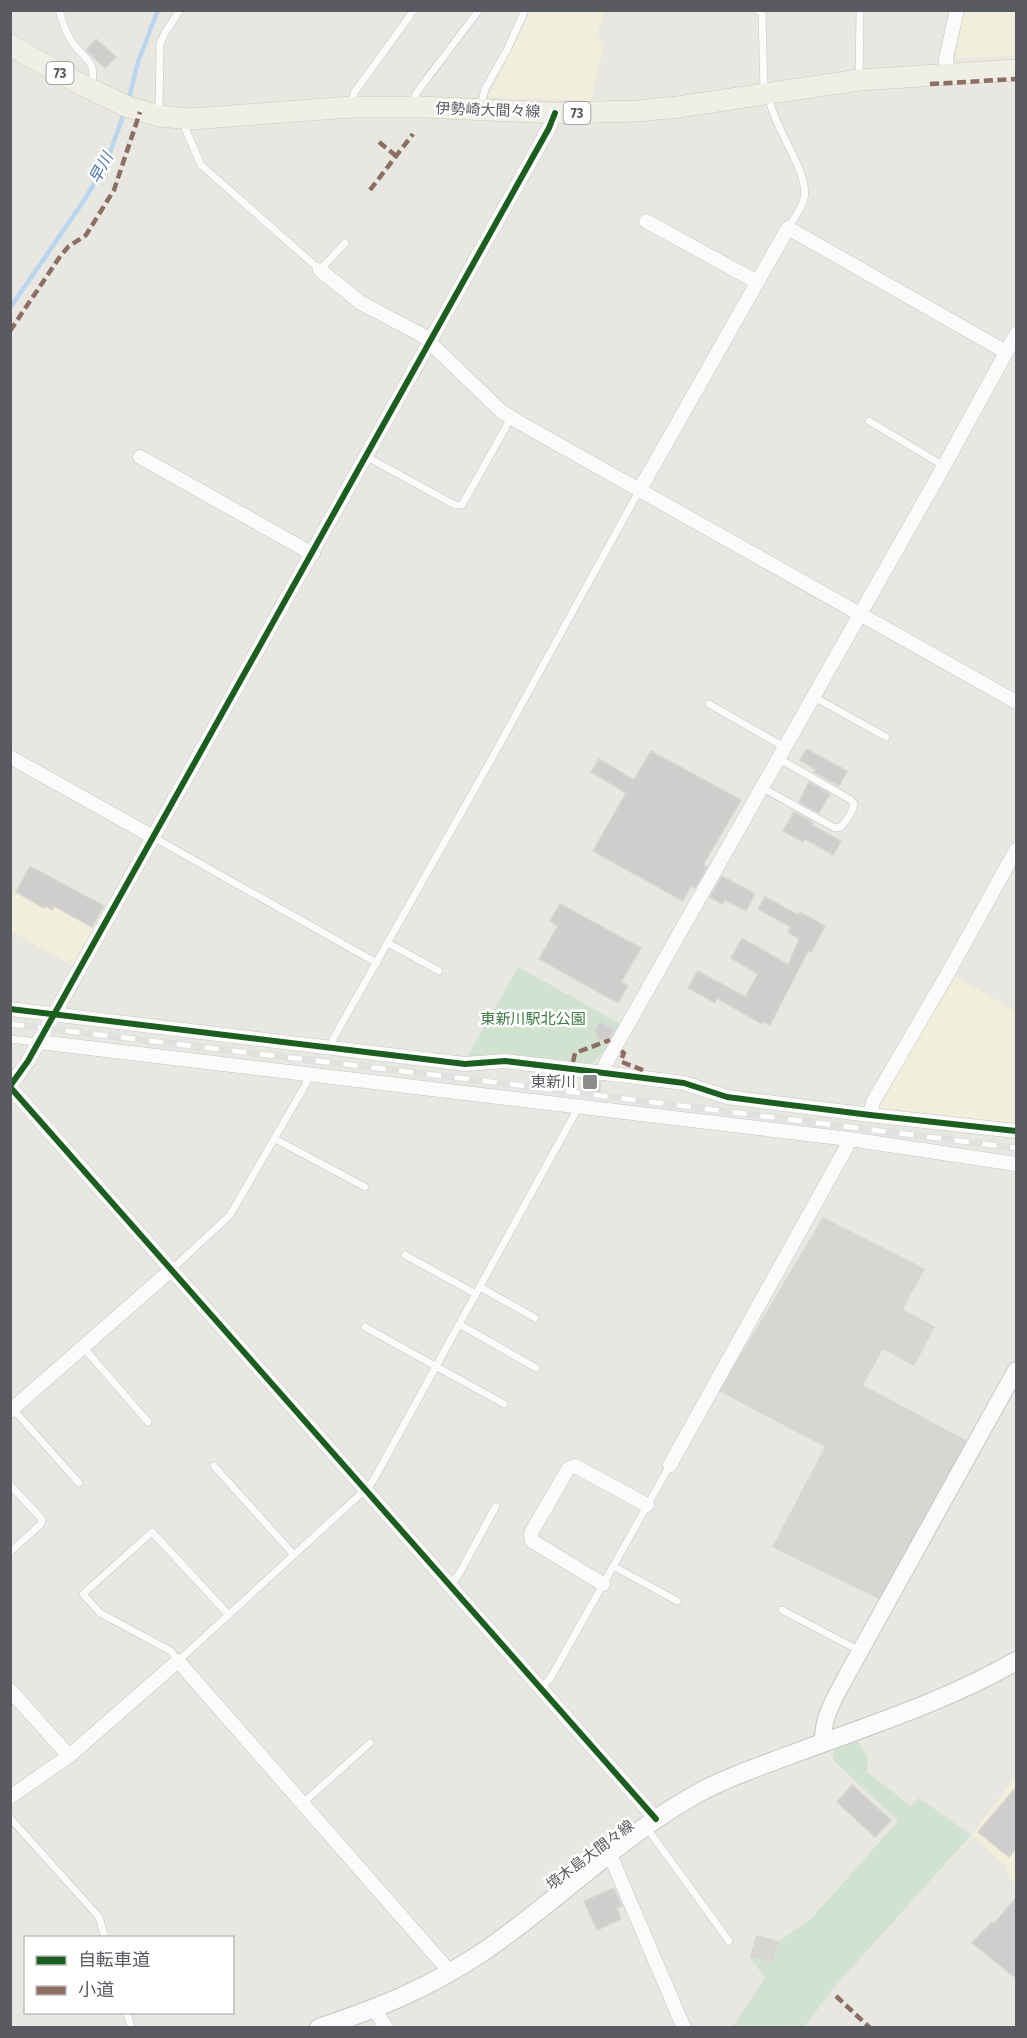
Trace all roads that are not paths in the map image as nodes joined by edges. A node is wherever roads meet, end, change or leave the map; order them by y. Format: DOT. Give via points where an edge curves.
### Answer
graph roads {
  1 [pos="59,10"];
  2 [pos="180,10"];
  3 [pos="414,10"];
  4 [pos="479,10"];
  5 [pos="525,10"];
  6 [pos="757,10"];
  7 [pos="860,10"];
  8 [pos="957,10"];
  9 [pos="10,45"];
  10 [pos="1017,70"];
  11 [pos="947,74"];
  12 [pos="859,80"];
  13 [pos="91,89"];
  14 [pos="767,94"];
  15 [pos="351,106"];
  16 [pos="412,107"];
  17 [pos="481,109"];
  18 [pos="555,113"];
  19 [pos="159,116"];
  20 [pos="181,119"];
  21 [pos="646,221"];
  22 [pos="788,228"];
  23 [pos="345,243"];
  24 [pos="320,270"];
  25 [pos="757,282"];
  26 [pos="1017,334"];
  27 [pos="431,342"];
  28 [pos="1006,352"];
  29 [pos="512,418"];
  30 [pos="869,421"];
  31 [pos="140,457"];
  32 [pos="367,457"];
  33 [pos="945,466"];
  34 [pos="639,491"];
  35 [pos="313,554"];
  36 [pos="860,614"];
  37 [pos="814,697"];
  38 [pos="1017,702"];
  39 [pos="709,704"];
  40 [pos="886,737"];
  41 [pos="781,753"];
  42 [pos="10,757"];
  43 [pos="761,788"];
  44 [pos="153,837"];
  45 [pos="1017,850"];
  46 [pos="388,943"];
  47 [pos="377,963"];
  48 [pos="440,971"];
  49 [pos="10,1009"];
  50 [pos="54,1014"];
  51 [pos="10,1039"];
  52 [pos="39,1042"];
  53 [pos="332,1048"];
  54 [pos="603,1073"];
  55 [pos="309,1074"];
  56 [pos="10,1087"];
  57 [pos="578,1108"];
  58 [pos="870,1115"];
  59 [pos="1017,1131"];
  60 [pos="275,1139"];
  61 [pos="849,1139"];
  62 [pos="1017,1164"];
  63 [pos="365,1187"];
  64 [pos="405,1255"];
  65 [pos="171,1270"];
  66 [pos="478,1290"];
  67 [pos="535,1318"];
  68 [pos="459,1324"];
  69 [pos="365,1327"];
  70 [pos="83,1347"];
  71 [pos="436,1366"];
  72 [pos="536,1368"];
  73 [pos="1017,1370"];
  74 [pos="504,1404"];
  75 [pos="12,1410"];
  76 [pos="148,1422"];
  77 [pos="670,1465"];
  78 [pos="214,1466"];
  79 [pos="79,1483"];
  80 [pos="10,1485"];
  81 [pos="366,1489"];
  82 [pos="647,1505"];
  83 [pos="496,1506"];
  84 [pos="10,1552"];
  85 [pos="294,1555"];
  86 [pos="613,1566"];
  87 [pos="603,1584"];
  88 [pos="450,1585"];
  89 [pos="677,1601"];
  90 [pos="782,1610"];
  91 [pos="229,1615"];
  92 [pos="860,1651"];
  93 [pos="178,1661"];
  94 [pos="1017,1661"];
  95 [pos="541,1689"];
  96 [pos="10,1690"];
  97 [pos="369,1743"];
  98 [pos="823,1743"];
  99 [pos="69,1756"];
  100 [pos="10,1797"];
  101 [pos="303,1803"];
  102 [pos="10,1818"];
  103 [pos="651,1823"];
  104 [pos="610,1855"];
  105 [pos="104,1936"];
  106 [pos="729,1941"];
  107 [pos="450,1972"];
  108 [pos="375,2009"];
  109 [pos="318,2028"];
  110 [pos="386,2028"];
  111 [pos="684,2028"];
  1 -- 13 [label="lane" via="70,39 92,63"];
  2 -- 19 [label="lane" via="160,44"];
  3 -- 15 [label="lane" via="354,93"];
  4 -- 16 [label="lane" via="413,98"];
  5 -- 17 [label="lane" via="485,89"];
  6 -- 14 [label="lane" via="762,12 762,74"];
  7 -- 12 [label="lane"];
  8 -- 11 [label="street" via="946,58"];
  9 -- 13 [label="main road, 伊勢崎大間々線 / 73"];
  10 -- 11 [label="main road, 伊勢崎大間々線 / 73"];
  11 -- 12 [label="main road, 伊勢崎大間々線 / 73"];
  12 -- 14 [label="main road, 伊勢崎大間々線 / 73"];
  13 -- 19 [label="main road, 伊勢崎大間々線 / 73" via="137,111"];
  14 -- 18 [label="main road, 伊勢崎大間々線 / 73" via="638,111"];
  14 -- 22 [label="lane" via="803,185 804,199"];
  15 -- 16 [label="main road, 伊勢崎大間々線 / 73"];
  15 -- 20 [label="main road, 伊勢崎大間々線 / 73"];
  16 -- 17 [label="main road, 伊勢崎大間々線 / 73"];
  17 -- 18 [label="main road, 伊勢崎大間々線 / 73"];
  18 -- 27 [label="street"];
  19 -- 20 [label="main road, 伊勢崎大間々線 / 73"];
  20 -- 24 [label="lane" via="201,165"];
  21 -- 25 [label="street"];
  22 -- 25 [label="street"];
  22 -- 28 [label="street"];
  23 -- 24 [label="lane"];
  24 -- 27 [label="street" via="361,303"];
  25 -- 34 [label="street"];
  26 -- 28 [label="street"];
  27 -- 29 [label="street"];
  27 -- 32 [label="street"];
  28 -- 33 [label="street"];
  29 -- 32 [label="lane" via="462,505 455,505"];
  29 -- 34 [label="street"];
  30 -- 33 [label="lane"];
  31 -- 35 [label="street"];
  32 -- 35 [label="street"];
  33 -- 36 [label="street"];
  34 -- 36 [label="street"];
  34 -- 46 [label="lane"];
  35 -- 44 [label="street"];
  36 -- 37 [label="street"];
  36 -- 38 [label="street"];
  37 -- 40 [label="lane"];
  37 -- 41 [label="street"];
  39 -- 41 [label="lane"];
  41 -- 43 [label="street"];
  41 -- 43 [label="lane" via="851,800 854,804 844,824 835,828"];
  42 -- 44 [label="street"];
  43 -- 54 [label="street"];
  44 -- 47 [label="lane"];
  44 -- 50 [label="street"];
  45 -- 58 [label="street" via="873,1102"];
  46 -- 47 [label="lane"];
  46 -- 48 [label="lane"];
  47 -- 53 [label="lane" via="333,1039"];
  49 -- 50 [label="street"];
  50 -- 52 [label="street"];
  50 -- 53 [label="street"];
  51 -- 52 [label="lane"];
  52 -- 55 [label="street"];
  52 -- 56 [label="street"];
  53 -- 54 [label="street" via="465,1064 506,1061"];
  54 -- 58 [label="street" via="684,1083 727,1097"];
  55 -- 57 [label="street"];
  55 -- 60 [label="lane"];
  56 -- 65 [label="street"];
  57 -- 61 [label="street"];
  57 -- 66 [label="lane"];
  58 -- 59 [label="street"];
  60 -- 63 [label="lane"];
  60 -- 65 [label="lane" via="230,1215"];
  61 -- 62 [label="street"];
  61 -- 77 [label="street"];
  64 -- 66 [label="lane"];
  65 -- 70 [label="street"];
  65 -- 81 [label="street"];
  66 -- 67 [label="lane"];
  66 -- 68 [label="lane"];
  68 -- 71 [label="lane"];
  68 -- 72 [label="lane"];
  69 -- 71 [label="lane"];
  70 -- 75 [label="street"];
  70 -- 76 [label="lane"];
  71 -- 74 [label="lane"];
  71 -- 81 [label="lane"];
  73 -- 92 [label="street"];
  75 -- 79 [label="lane"];
  77 -- 82 [label="lane"];
  78 -- 85 [label="lane"];
  80 -- 84 [label="lane" via="42,1519"];
  81 -- 85 [label="lane"];
  81 -- 88 [label="street"];
  82 -- 86 [label="lane"];
  82 -- 87 [label="street" via="575,1466 568,1468 531,1533 532,1541"];
  83 -- 88 [label="lane"];
  85 -- 91 [label="lane"];
  86 -- 87 [label="lane"];
  86 -- 89 [label="lane"];
  87 -- 95 [label="lane"];
  88 -- 95 [label="street"];
  90 -- 92 [label="lane"];
  91 -- 93 [label="lane"];
  91 -- 93 [label="lane" via="152,1532 82,1594 100,1612 171,1652"];
  92 -- 98 [label="street" via="825,1718"];
  93 -- 99 [label="street"];
  93 -- 101 [label="street"];
  94 -- 98 [label="main road, 境木島大間々線" via="942,1699"];
  95 -- 103 [label="street"];
  96 -- 99 [label="street"];
  97 -- 101 [label="lane"];
  98 -- 103 [label="main road, 境木島大間々線" via="702,1791"];
  99 -- 100 [label="street"];
  101 -- 107 [label="street"];
  102 -- 105 [label="lane" via="99,1917"];
  103 -- 104 [label="main road, 境木島大間々線"];
  103 -- 106 [label="lane"];
  104 -- 107 [label="main road, 境木島大間々線"];
  104 -- 111 [label="street"];
  107 -- 108 [label="main road, 境木島大間々線"];
  108 -- 109 [label="main road, 境木島大間々線"];
  108 -- 110 [label="street"];
}
